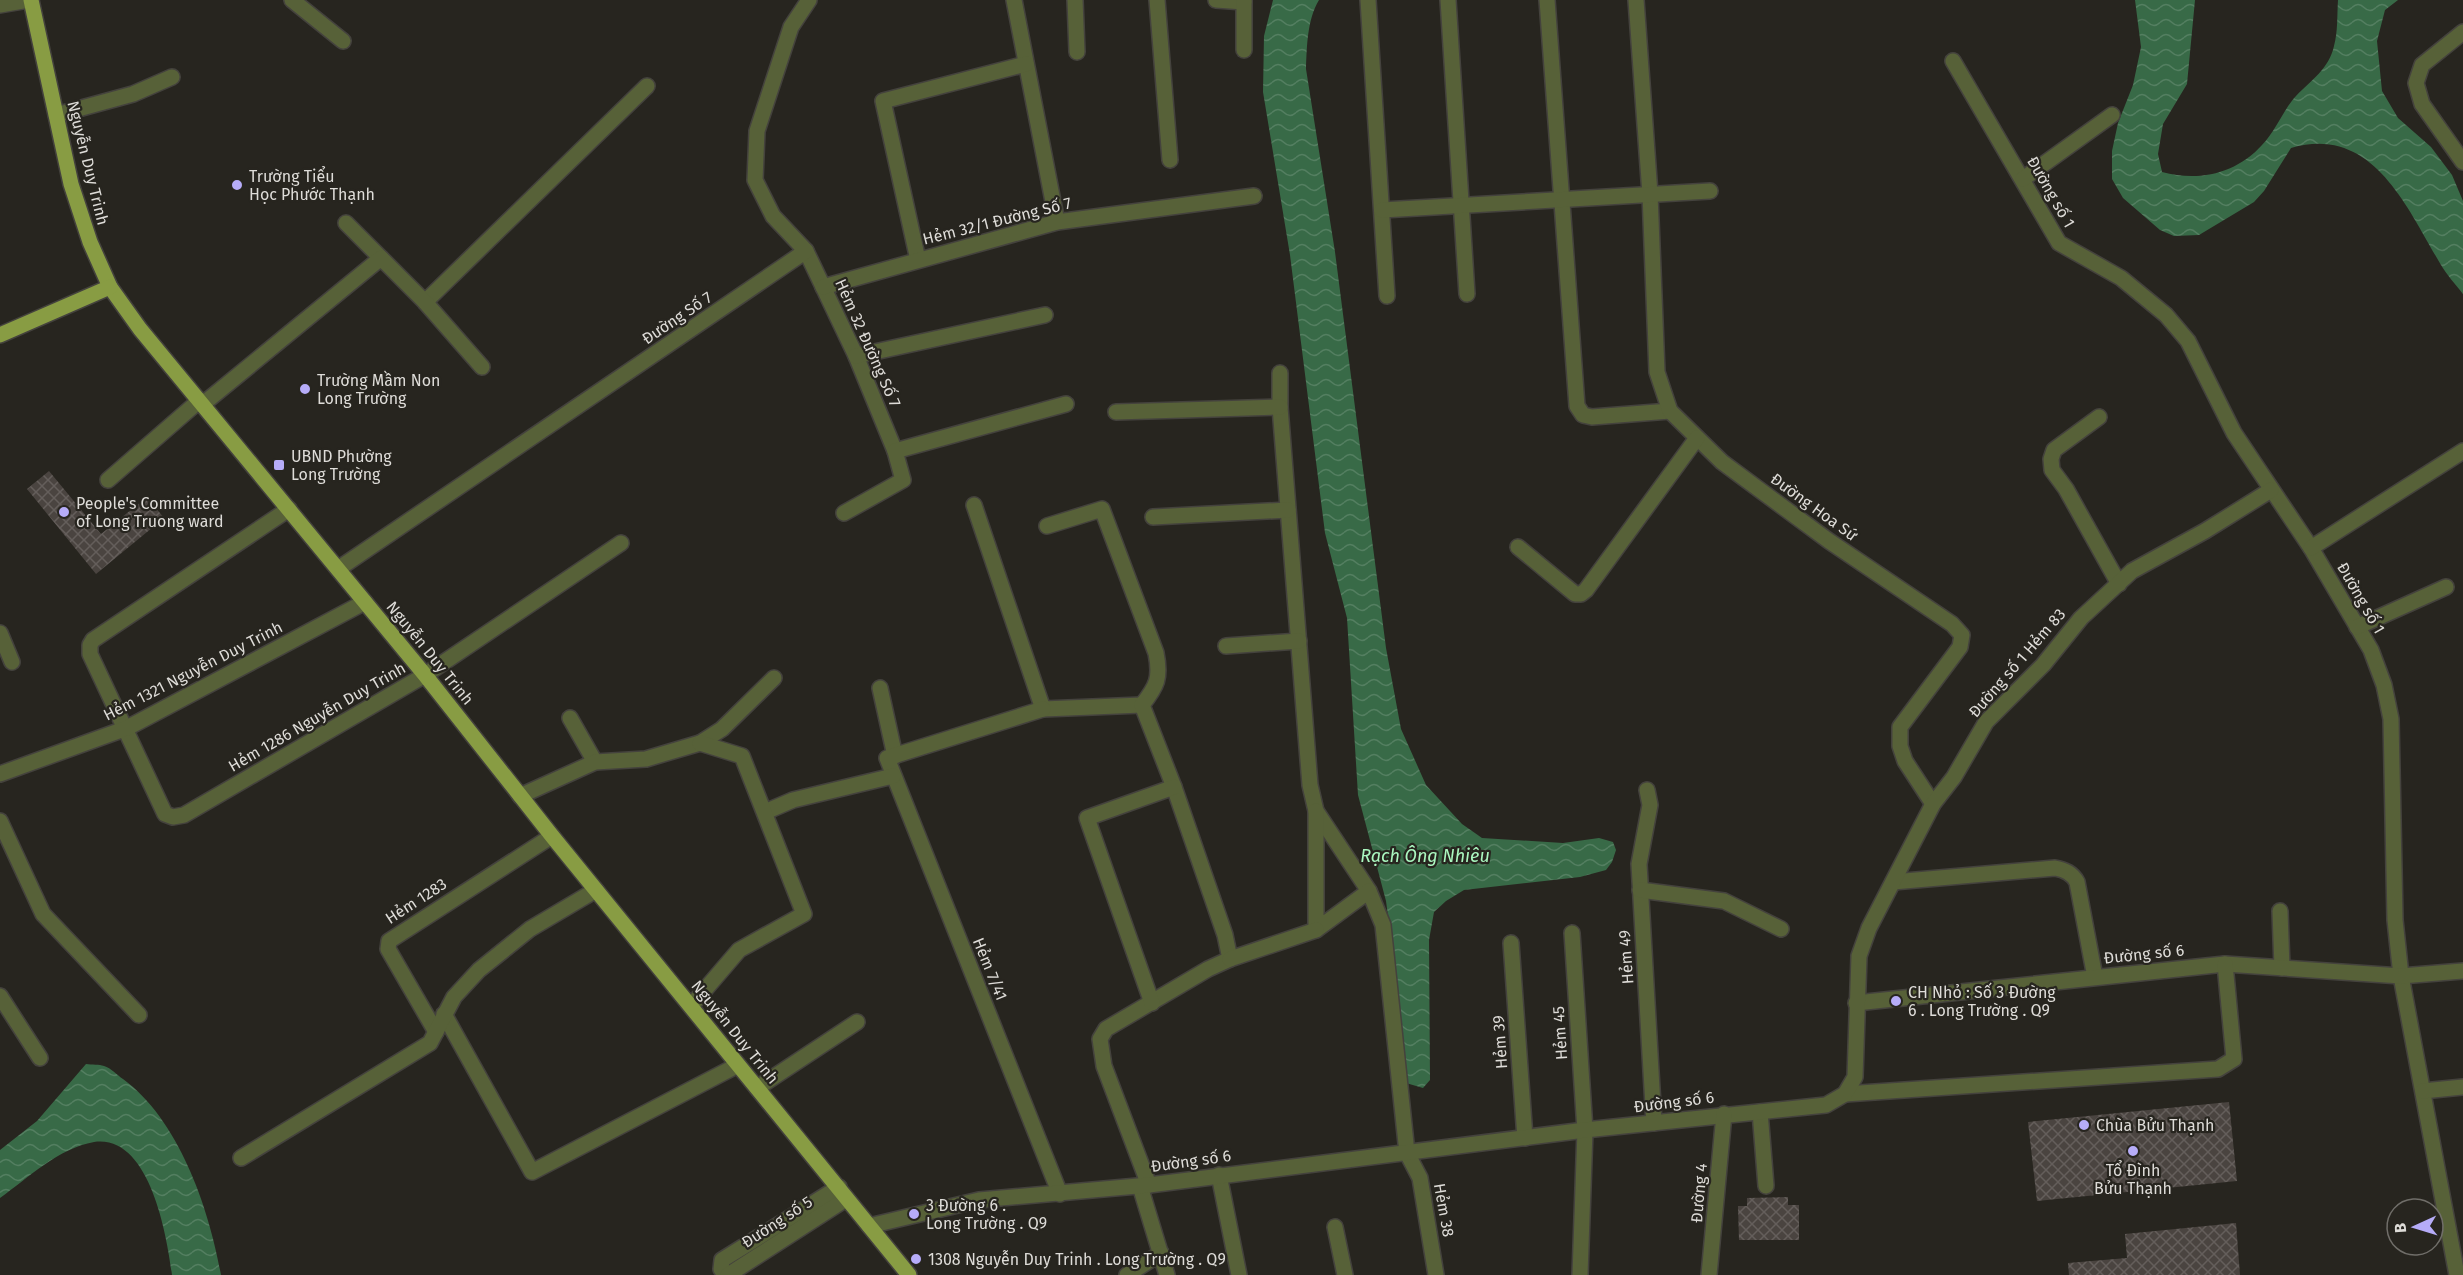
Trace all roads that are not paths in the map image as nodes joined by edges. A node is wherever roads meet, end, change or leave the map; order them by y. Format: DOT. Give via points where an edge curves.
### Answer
graph roads {
  1 [pos="30,0"];
  2 [pos="292,0"];
  3 [pos="807,0"];
  4 [pos="1014,0"];
  5 [pos="1075,0"];
  6 [pos="1157,0"];
  7 [pos="1216,0"];
  8 [pos="1368,0"];
  9 [pos="1448,0"];
  10 [pos="1547,0"];
  11 [pos="1636,0"];
  12 [pos="1244,1"];
  13 [pos="0,5"];
  14 [pos="2463,32"];
  15 [pos="343,41"];
  16 [pos="1244,50"];
  17 [pos="1077,52"];
  18 [pos="1953,62"];
  19 [pos="1026,64"];
  20 [pos="172,77"];
  21 [pos="647,86"];
  22 [pos="56,115"];
  23 [pos="2112,115"];
  24 [pos="1170,160"];
  25 [pos="2463,162"];
  26 [pos="2023,179"];
  27 [pos="1710,191"];
  28 [pos="1650,194"];
  29 [pos="1254,196"];
  30 [pos="1560,200"];
  31 [pos="1462,206"];
  32 [pos="1382,210"];
  33 [pos="1057,222"];
  34 [pos="346,223"];
  35 [pos="806,251"];
  36 [pos="381,258"];
  37 [pos="918,260"];
  38 [pos="110,287"];
  39 [pos="823,287"];
  40 [pos="1467,294"];
  41 [pos="1387,296"];
  42 [pos="425,302"];
  43 [pos="1045,315"];
  44 [pos="0,335"];
  45 [pos="856,356"];
  46 [pos="482,367"];
  47 [pos="1280,373"];
  48 [pos="201,402"];
  49 [pos="1066,404"];
  50 [pos="1280,407"];
  51 [pos="1670,411"];
  52 [pos="1116,412"];
  53 [pos="2099,417"];
  54 [pos="1697,438"];
  55 [pos="895,451"];
  56 [pos="2463,451"];
  57 [pos="108,480"];
  58 [pos="2271,490"];
  59 [pos="974,505"];
  60 [pos="289,509"];
  61 [pos="1288,510"];
  62 [pos="844,513"];
  63 [pos="1152,517"];
  64 [pos="1047,526"];
  65 [pos="621,543"];
  66 [pos="1518,547"];
  67 [pos="2311,548"];
  68 [pos="338,569"];
  69 [pos="2119,584"];
  70 [pos="2446,588"];
  71 [pos="365,602"];
  72 [pos="2357,627"];
  73 [pos="0,633"];
  74 [pos="1299,641"];
  75 [pos="1226,646"];
  76 [pos="12,662"];
  77 [pos="425,675"];
  78 [pos="774,678"];
  79 [pos="880,688"];
  80 [pos="1142,705"];
  81 [pos="1042,709"];
  82 [pos="570,718"];
  83 [pos="127,728"];
  84 [pos="700,743"];
  85 [pos="891,757"];
  86 [pos="595,762"];
  87 [pos="0,774"];
  88 [pos="893,776"];
  89 [pos="1174,787"];
  90 [pos="1647,790"];
  91 [pos="520,796"];
  92 [pos="1933,804"];
  93 [pos="1316,811"];
  94 [pos="765,812"];
  95 [pos="0,820"];
  96 [pos="552,836"];
  97 [pos="1893,882"];
  98 [pos="596,890"];
  99 [pos="1640,890"];
  100 [pos="1369,891"];
  101 [pos="2280,911"];
  102 [pos="1781,929"];
  103 [pos="1316,930"];
  104 [pos="1572,933"];
  105 [pos="1511,943"];
  106 [pos="1230,958"];
  107 [pos="2225,964"];
  108 [pos="2283,968"];
  109 [pos="2463,970"];
  110 [pos="2401,976"];
  111 [pos="2095,977"];
  112 [pos="0,996"];
  113 [pos="1152,1003"];
  114 [pos="1856,1003"];
  115 [pos="691,1006"];
  116 [pos="444,1014"];
  117 [pos="139,1015"];
  118 [pos="857,1022"];
  119 [pos="436,1032"];
  120 [pos="40,1058"];
  121 [pos="738,1065"];
  122 [pos="757,1088"];
  123 [pos="2463,1088"];
  124 [pos="2422,1091"];
  125 [pos="1845,1094"];
  126 [pos="1760,1112"];
  127 [pos="1724,1114"];
  128 [pos="1654,1123"];
  129 [pos="1585,1130"];
  130 [pos="1525,1138"];
  131 [pos="1407,1153"];
  132 [pos="241,1158"];
  133 [pos="1219,1175"];
  134 [pos="1145,1186"];
  135 [pos="1766,1186"];
  136 [pos="843,1193"];
  137 [pos="1060,1194"];
  138 [pos="869,1226"];
  139 [pos="1335,1227"];
  140 [pos="1161,1253"];
  141 [pos="1433,1272"];
  142 [pos="726,1275"];
  143 [pos="909,1275"];
  144 [pos="1127,1275"];
  145 [pos="1167,1275"];
  146 [pos="1239,1275"];
  147 [pos="1345,1275"];
  148 [pos="1580,1275"];
  149 [pos="1709,1275"];
  150 [pos="2457,1275"];
  1 -- 13 [label="street"];
  1 -- 22 [label="main road, Nguyễn Duy Trinh"];
  2 -- 15 [label="street"];
  3 -- 35 [label="street" via="791,27 757,131 755,180 772,216"];
  4 -- 19 [label="street"];
  5 -- 17 [label="street"];
  6 -- 24 [label="street"];
  7 -- 12 [label="street"];
  8 -- 32 [label="street"];
  9 -- 31 [label="street"];
  10 -- 30 [label="street"];
  11 -- 28 [label="street, Đường Hoa Sứ"];
  12 -- 16 [label="street"];
  14 -- 25 [label="street" via="2422,65 2416,83 2422,104"];
  18 -- 26 [label="street, Đường số 1"];
  19 -- 33 [label="street"];
  19 -- 37 [label="street" via="883,101"];
  20 -- 22 [label="street" via="133,94"];
  21 -- 42 [label="street"];
  22 -- 38 [label="main road, Nguyễn Duy Trinh" via="74,194"];
  23 -- 26 [label="street"];
  26 -- 58 [label="street, Đường số 1" via="2059,243 2121,278 2166,315 2188,341 2234,433"];
  27 -- 28 [label="street"];
  28 -- 30 [label="street"];
  28 -- 51 [label="street, Đường Hoa Sứ" via="1657,372"];
  29 -- 33 [label="street, Hẻm 32/1 Đường Số 7"];
  30 -- 31 [label="street"];
  30 -- 51 [label="street" via="1577,406 1583,415 1592,417"];
  31 -- 32 [label="street"];
  31 -- 40 [label="street"];
  32 -- 41 [label="street"];
  33 -- 37 [label="street, Hẻm 32/1 Đường Số 7"];
  34 -- 36 [label="street"];
  35 -- 39 [label="street, Hẻm 32 Đường Số 7"];
  35 -- 68 [label="street, Đường Số 7"];
  36 -- 42 [label="street"];
  36 -- 48 [label="street"];
  37 -- 39 [label="street, Hẻm 32/1 Đường Số 7"];
  38 -- 44 [label="main road"];
  38 -- 48 [label="main road, Nguyễn Duy Trinh"];
  39 -- 45 [label="street, Hẻm 32 Đường Số 7"];
  42 -- 46 [label="street"];
  43 -- 45 [label="street"];
  45 -- 55 [label="street, Hẻm 32 Đường Số 7"];
  47 -- 50 [label="street"];
  48 -- 57 [label="street"];
  48 -- 60 [label="main road, Nguyễn Duy Trinh"];
  49 -- 55 [label="street"];
  50 -- 52 [label="street"];
  50 -- 61 [label="street"];
  51 -- 54 [label="street, Đường Hoa Sứ"];
  53 -- 69 [label="street" via="2054,450 2052,470"];
  54 -- 66 [label="street" via="1581,594 1575,594"];
  54 -- 92 [label="street, Đường Hoa Sứ" via="1722,462 1828,541 1952,624 1962,635 1960,647 1900,727 1905,761"];
  55 -- 62 [label="street, Hẻm 32 Đường Số 7" via="903,480"];
  56 -- 67 [label="street"];
  58 -- 67 [label="street, Đường số 1"];
  58 -- 69 [label="street, Đường số 1 Hẻm 83" via="2132,571"];
  59 -- 81 [label="street"];
  60 -- 68 [label="main road, Nguyễn Duy Trinh"];
  60 -- 83 [label="street, Hẻm 1286 Nguyễn Duy Trinh" via="93,640 90,654"];
  61 -- 63 [label="street"];
  61 -- 74 [label="street"];
  64 -- 80 [label="street" via="1102,509 1156,653 1156,688"];
  65 -- 77 [label="street, Hẻm 1286 Nguyễn Duy Trinh"];
  67 -- 72 [label="street, Đường số 1"];
  68 -- 71 [label="main road, Nguyễn Duy Trinh"];
  69 -- 92 [label="street, Đường số 1 Hẻm 83" via="2081,618 2043,665 1986,722"];
  70 -- 72 [label="street"];
  71 -- 77 [label="main road, Nguyễn Duy Trinh"];
  71 -- 83 [label="street, Hẻm 1321 Nguyễn Duy Trinh"];
  72 -- 110 [label="street, Đường số 1" via="2384,685 2391,719 2395,920"];
  73 -- 76 [label="street"];
  74 -- 75 [label="street"];
  74 -- 93 [label="street" via="1310,785"];
  77 -- 83 [label="street, Hẻm 1286 Nguyễn Duy Trinh" via="184,815 173,817 165,814"];
  77 -- 91 [label="main road, Nguyễn Duy Trinh"];
  78 -- 84 [label="street" via="722,729"];
  79 -- 85 [label="street, Hẻm 7/41"];
  80 -- 81 [label="street"];
  80 -- 89 [label="street"];
  81 -- 85 [label="street"];
  82 -- 86 [label="street"];
  83 -- 87 [label="street, Hẻm 1321 Nguyễn Duy Trinh"];
  84 -- 86 [label="street" via="646,759"];
  84 -- 94 [label="street" via="742,756"];
  85 -- 88 [label="street, Hẻm 7/41"];
  86 -- 91 [label="street"];
  88 -- 94 [label="street" via="793,800"];
  88 -- 137 [label="street, Hẻm 7/41"];
  89 -- 106 [label="street"];
  89 -- 113 [label="street" via="1087,818"];
  90 -- 99 [label="street, Hẻm 49" via="1650,805 1639,864"];
  91 -- 96 [label="main road, Nguyễn Duy Trinh"];
  92 -- 97 [label="street, Đường số 1 Hẻm 83"];
  93 -- 100 [label="street"];
  93 -- 103 [label="street"];
  94 -- 115 [label="street" via="804,914 739,950"];
  95 -- 117 [label="street" via="43,914"];
  96 -- 98 [label="main road, Nguyễn Duy Trinh"];
  96 -- 119 [label="street, Hẻm 1283" via="389,941 388,949"];
  97 -- 111 [label="street" via="2055,868 2074,875"];
  97 -- 114 [label="street, Đường số 1 Hẻm 83" via="1859,956"];
  98 -- 115 [label="main road, Nguyễn Duy Trinh"];
  98 -- 116 [label="street" via="530,929 479,970"];
  99 -- 102 [label="street" via="1724,901"];
  99 -- 128 [label="street, Hẻm 49"];
  100 -- 103 [label="street"];
  100 -- 131 [label="street" via="1383,925"];
  101 -- 108 [label="street"];
  103 -- 106 [label="street"];
  104 -- 129 [label="street, Hẻm 45"];
  105 -- 130 [label="street, Hẻm 39"];
  106 -- 113 [label="street"];
  107 -- 108 [label="street, Đường số 6"];
  107 -- 111 [label="street, Đường số 6"];
  107 -- 125 [label="street, Đường số 6" via="2234,1059 2218,1069"];
  108 -- 110 [label="street, Đường số 6"];
  109 -- 110 [label="street, Đường số 6"];
  110 -- 124 [label="street, Đường số 1"];
  111 -- 114 [label="street, Đường số 6"];
  112 -- 120 [label="street"];
  113 -- 134 [label="street" via="1106,1029 1100,1039 1104,1066"];
  114 -- 125 [label="street" via="1855,1077"];
  115 -- 121 [label="main road, Nguyễn Duy Trinh"];
  116 -- 119 [label="street"];
  116 -- 121 [label="street" via="532,1172"];
  118 -- 122 [label="street"];
  119 -- 132 [label="street" via="430,1043"];
  121 -- 122 [label="main road, Nguyễn Duy Trinh"];
  122 -- 136 [label="main road, Nguyễn Duy Trinh"];
  123 -- 124 [label="street"];
  124 -- 150 [label="street, Đường số 1"];
  125 -- 126 [label="street, Đường số 6" via="1826,1105"];
  126 -- 127 [label="street, Đường số 6"];
  126 -- 135 [label="street"];
  127 -- 128 [label="street, Đường số 6"];
  127 -- 149 [label="street, Đường 4"];
  128 -- 129 [label="street, Đường số 6"];
  129 -- 130 [label="street, Đường số 6"];
  129 -- 148 [label="street, Hẻm 45"];
  130 -- 131 [label="street, Đường số 6"];
  131 -- 133 [label="street, Đường số 6"];
  131 -- 141 [label="street, Hẻm 38" via="1420,1178"];
  133 -- 134 [label="street, Đường số 6"];
  133 -- 146 [label="street"];
  134 -- 137 [label="street, Đường số 6"];
  134 -- 140 [label="street"];
  136 -- 138 [label="main road, Nguyễn Duy Trinh"];
  136 -- 142 [label="street, Đường số 5"];
  137 -- 138 [label="street, Đường số 6" via="979,1200"];
  138 -- 143 [label="main road, Nguyễn Duy Trinh"];
  139 -- 147 [label="street"];
  140 -- 144 [label="street"];
  140 -- 145 [label="street"];
}
